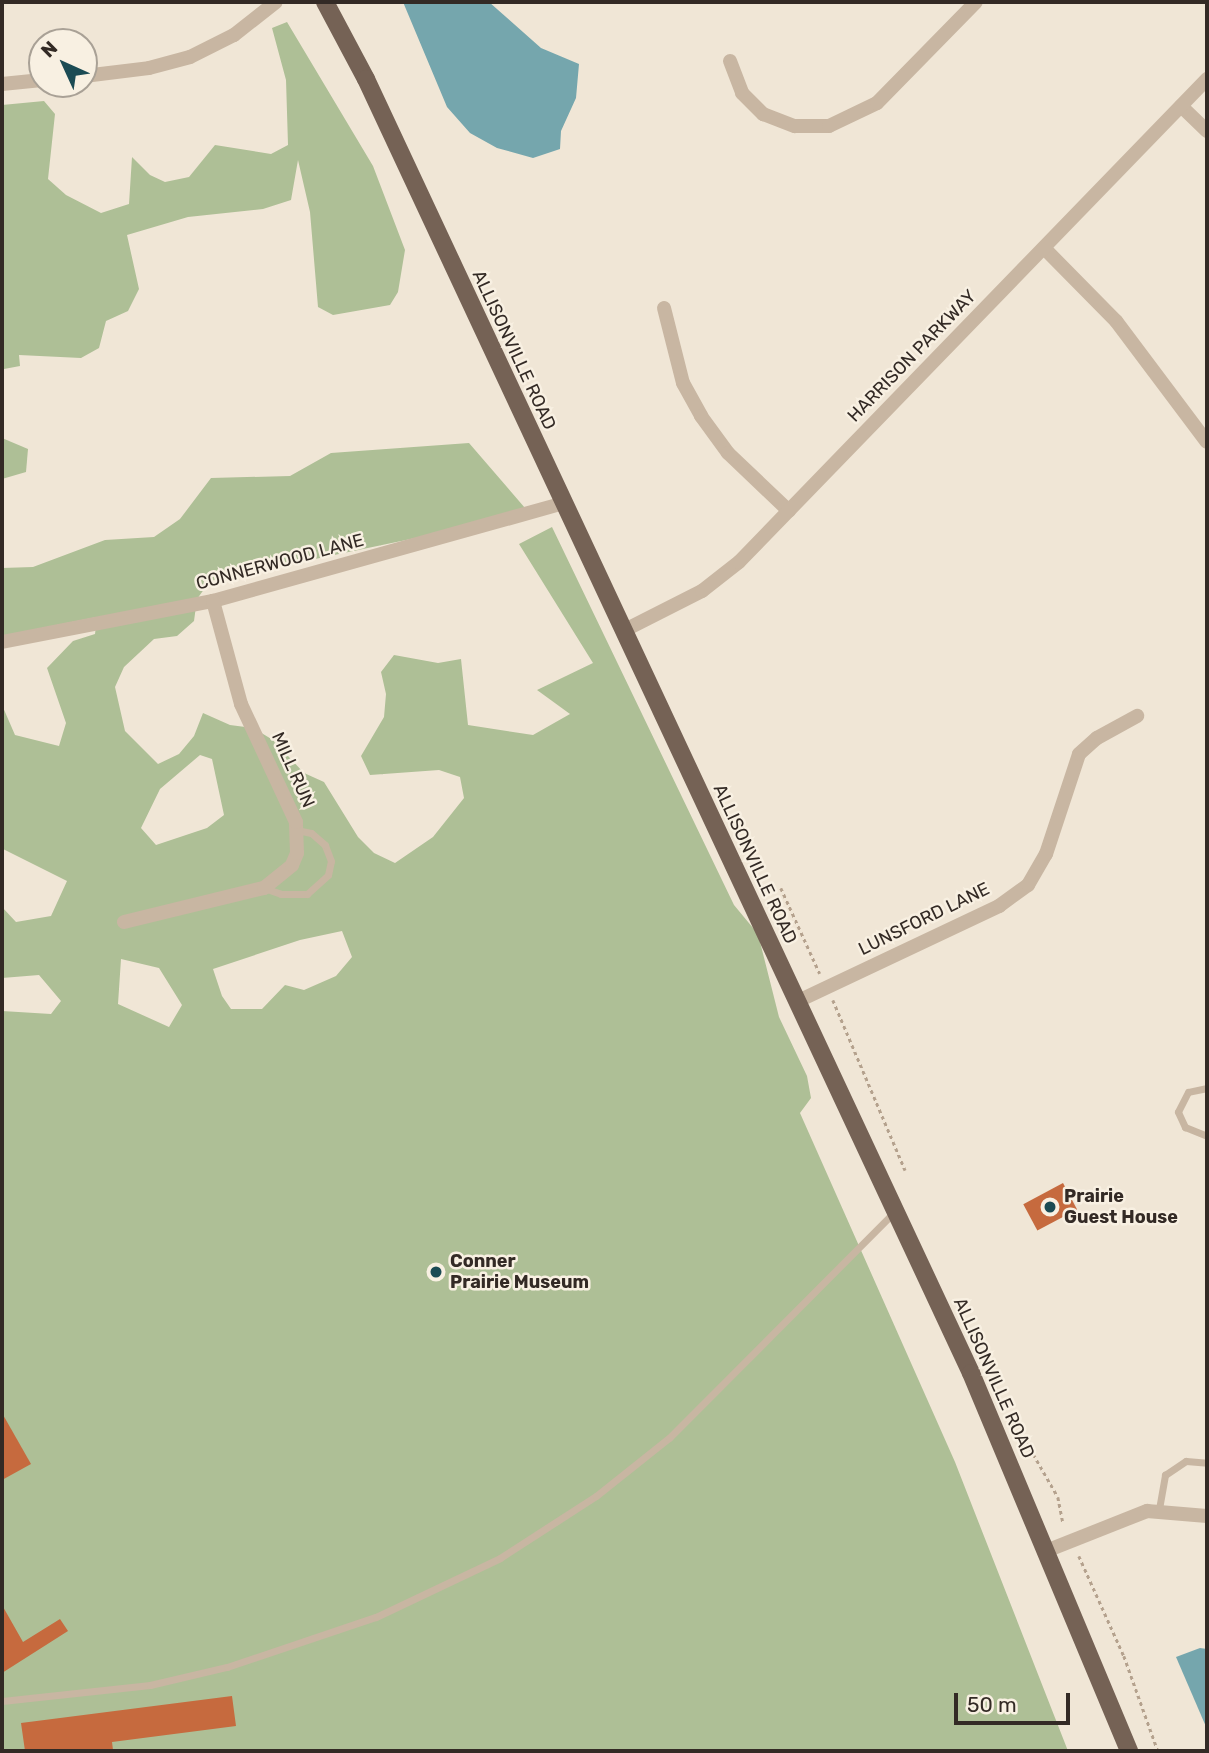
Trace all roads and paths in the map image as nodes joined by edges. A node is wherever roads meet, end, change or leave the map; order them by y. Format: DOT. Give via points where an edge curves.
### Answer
graph roads {
  1 [pos="276,2"];
  2 [pos="325,2"];
  3 [pos="976,2"];
  4 [pos="730,61"];
  5 [pos="98,74"];
  6 [pos="1207,79"];
  7 [pos="28,81"];
  8 [pos="2,83"];
  9 [pos="1181,106"];
  10 [pos="1207,131"];
  11 [pos="1044,248"];
  12 [pos="664,308"];
  13 [pos="1207,442"];
  14 [pos="563,503"];
  15 [pos="789,511"];
  16 [pos="213,601"];
  17 [pos="623,631"];
  18 [pos="2,642"];
  19 [pos="1137,716"];
  20 [pos="297,830"];
  21 [pos="264,888"];
  22 [pos="781,888"];
  23 [pos="124,922"];
  24 [pos="820,974"];
  25 [pos="833,1000"];
  26 [pos="796,1002"];
  27 [pos="1207,1088"];
  28 [pos="1207,1136"];
  29 [pos="905,1170"];
  30 [pos="894,1212"];
  31 [pos="1023,1436"];
  32 [pos="1207,1463"];
  33 [pos="1159,1509"];
  34 [pos="1207,1516"];
  35 [pos="1063,1522"];
  36 [pos="1046,1551"];
  37 [pos="1079,1556"];
  38 [pos="2,1701"];
  39 [pos="1129,1751"];
  40 [pos="1158,1751"];
  1 -- 5 [label="street" via="234,35 190,57"];
  2 -- 14 [label="main road, ALLISONVILLE ROAD" via="366,79"];
  3 -- 4 [label="street" via="877,103 830,125 795,126 763,114 742,93"];
  6 -- 9 [label="street, HARRISON PARKWAY"];
  7 -- 8 [label="street"];
  9 -- 10 [label="street"];
  9 -- 11 [label="street, HARRISON PARKWAY"];
  11 -- 13 [label="street" via="1116,321"];
  11 -- 15 [label="street, HARRISON PARKWAY"];
  12 -- 15 [label="street" via="683,383 701,416 728,453"];
  14 -- 16 [label="street, CONNERWOOD LANE"];
  14 -- 17 [label="main road, ALLISONVILLE ROAD"];
  15 -- 17 [label="street, HARRISON PARKWAY" via="715,583"];
  16 -- 18 [label="street, CONNERWOOD LANE"];
  16 -- 20 [label="street, MILL RUN" via="241,704"];
  17 -- 26 [label="main road, ALLISONVILLE ROAD"];
  19 -- 26 [label="street, LUNSFORD LANE" via="1097,738 1079,754 1046,854 1028,885 999,906"];
  20 -- 21 [label="street, MILL RUN" via="292,865"];
  20 -- 21 [label="lane" via="311,833 325,845 331,861 328,875 307,894 281,894"];
  21 -- 23 [label="street, MILL RUN"];
  22 -- 24 [label="path"];
  25 -- 29 [label="path"];
  26 -- 30 [label="main road, ALLISONVILLE ROAD"];
  27 -- 28 [label="lane" via="1188,1092 1178,1112 1185,1127"];
  30 -- 36 [label="main road, ALLISONVILLE ROAD" via="971,1373"];
  30 -- 38 [label="lane" via="668,1438 596,1496 500,1558 376,1617 227,1667 150,1685"];
  31 -- 35 [label="path" via="1058,1497"];
  32 -- 33 [label="lane" via="1186,1461 1172,1468 1159,1491"];
  33 -- 34 [label="street"];
  33 -- 36 [label="street" via="1119,1519"];
  36 -- 39 [label="main road, ALLISONVILLE ROAD"];
  37 -- 40 [label="path" via="1124,1656"];
}
